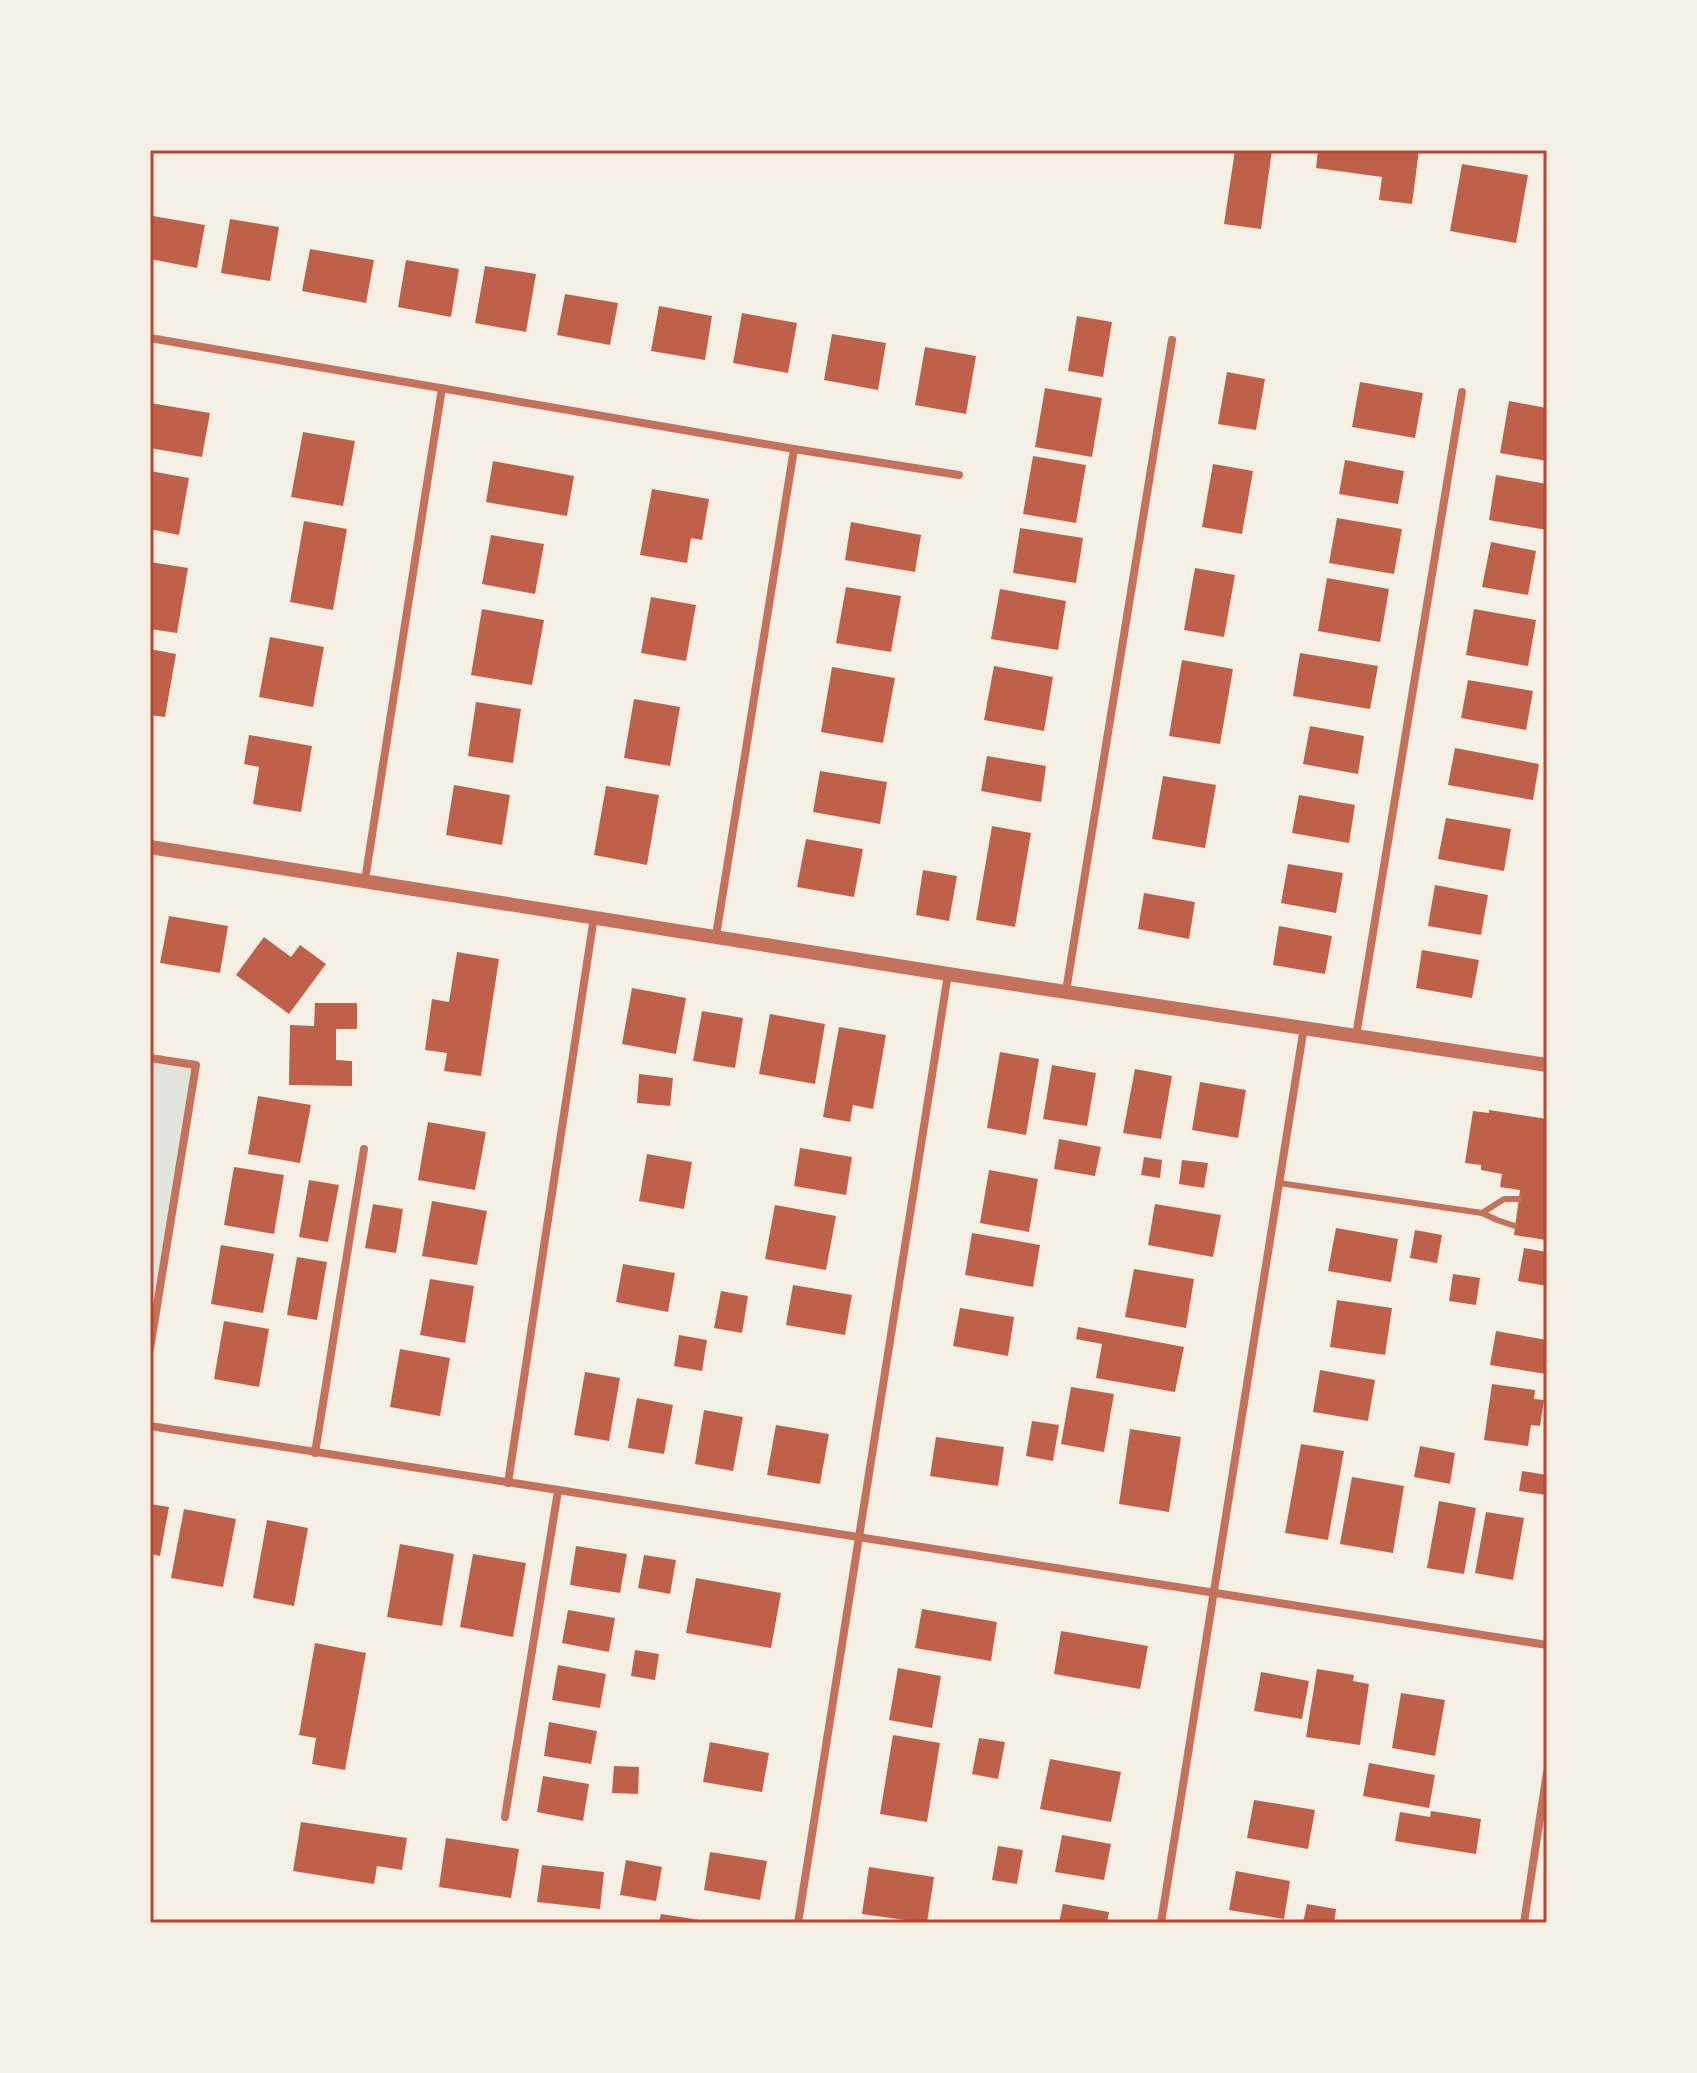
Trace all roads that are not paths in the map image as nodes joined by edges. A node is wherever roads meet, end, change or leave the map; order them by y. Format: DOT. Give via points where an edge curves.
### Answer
graph roads {
  1 [pos="150,338"];
  2 [pos="1172,340"];
  3 [pos="442,388"];
  4 [pos="1462,392"];
  5 [pos="794,449"];
  6 [pos="959,475"];
  7 [pos="150,847"];
  8 [pos="365,880"];
  9 [pos="594,917"];
  10 [pos="716,936"];
  11 [pos="948,974"];
  12 [pos="1066,991"];
  13 [pos="1304,1027"];
  14 [pos="1356,1036"];
  15 [pos="150,1058"];
  16 [pos="1547,1065"];
  17 [pos="364,1149"];
  18 [pos="1279,1183"];
  19 [pos="1519,1199"];
  20 [pos="1482,1213"];
  21 [pos="1515,1226"];
  22 [pos="150,1349"];
  23 [pos="150,1426"];
  24 [pos="315,1453"];
  25 [pos="508,1483"];
  26 [pos="558,1491"];
  27 [pos="860,1539"];
  28 [pos="1212,1593"];
  29 [pos="1547,1645"];
  30 [pos="1547,1772"];
  31 [pos="505,1817"];
  32 [pos="798,1923"];
  33 [pos="1161,1923"];
  34 [pos="1524,1923"];
  1 -- 3 [label="street"];
  2 -- 12 [label="street"];
  3 -- 5 [label="street"];
  3 -- 8 [label="street"];
  4 -- 14 [label="street"];
  5 -- 6 [label="street"];
  5 -- 10 [label="street"];
  7 -- 8 [label="street"];
  8 -- 9 [label="street"];
  9 -- 10 [label="street"];
  9 -- 25 [label="street"];
  10 -- 11 [label="street"];
  11 -- 12 [label="street"];
  11 -- 27 [label="street"];
  12 -- 13 [label="street"];
  13 -- 14 [label="street"];
  13 -- 18 [label="street"];
  14 -- 16 [label="street"];
  15 -- 22 [label="street" via="196,1065"];
  17 -- 24 [label="street"];
  18 -- 20 [label="lane"];
  18 -- 28 [label="street"];
  19 -- 20 [label="lane" via="1504,1199"];
  20 -- 21 [label="lane"];
  23 -- 24 [label="street"];
  24 -- 25 [label="street"];
  25 -- 26 [label="street"];
  26 -- 27 [label="street"];
  26 -- 31 [label="street"];
  27 -- 28 [label="street"];
  27 -- 32 [label="street"];
  28 -- 29 [label="street"];
  28 -- 33 [label="street"];
  30 -- 34 [label="street"];
}
